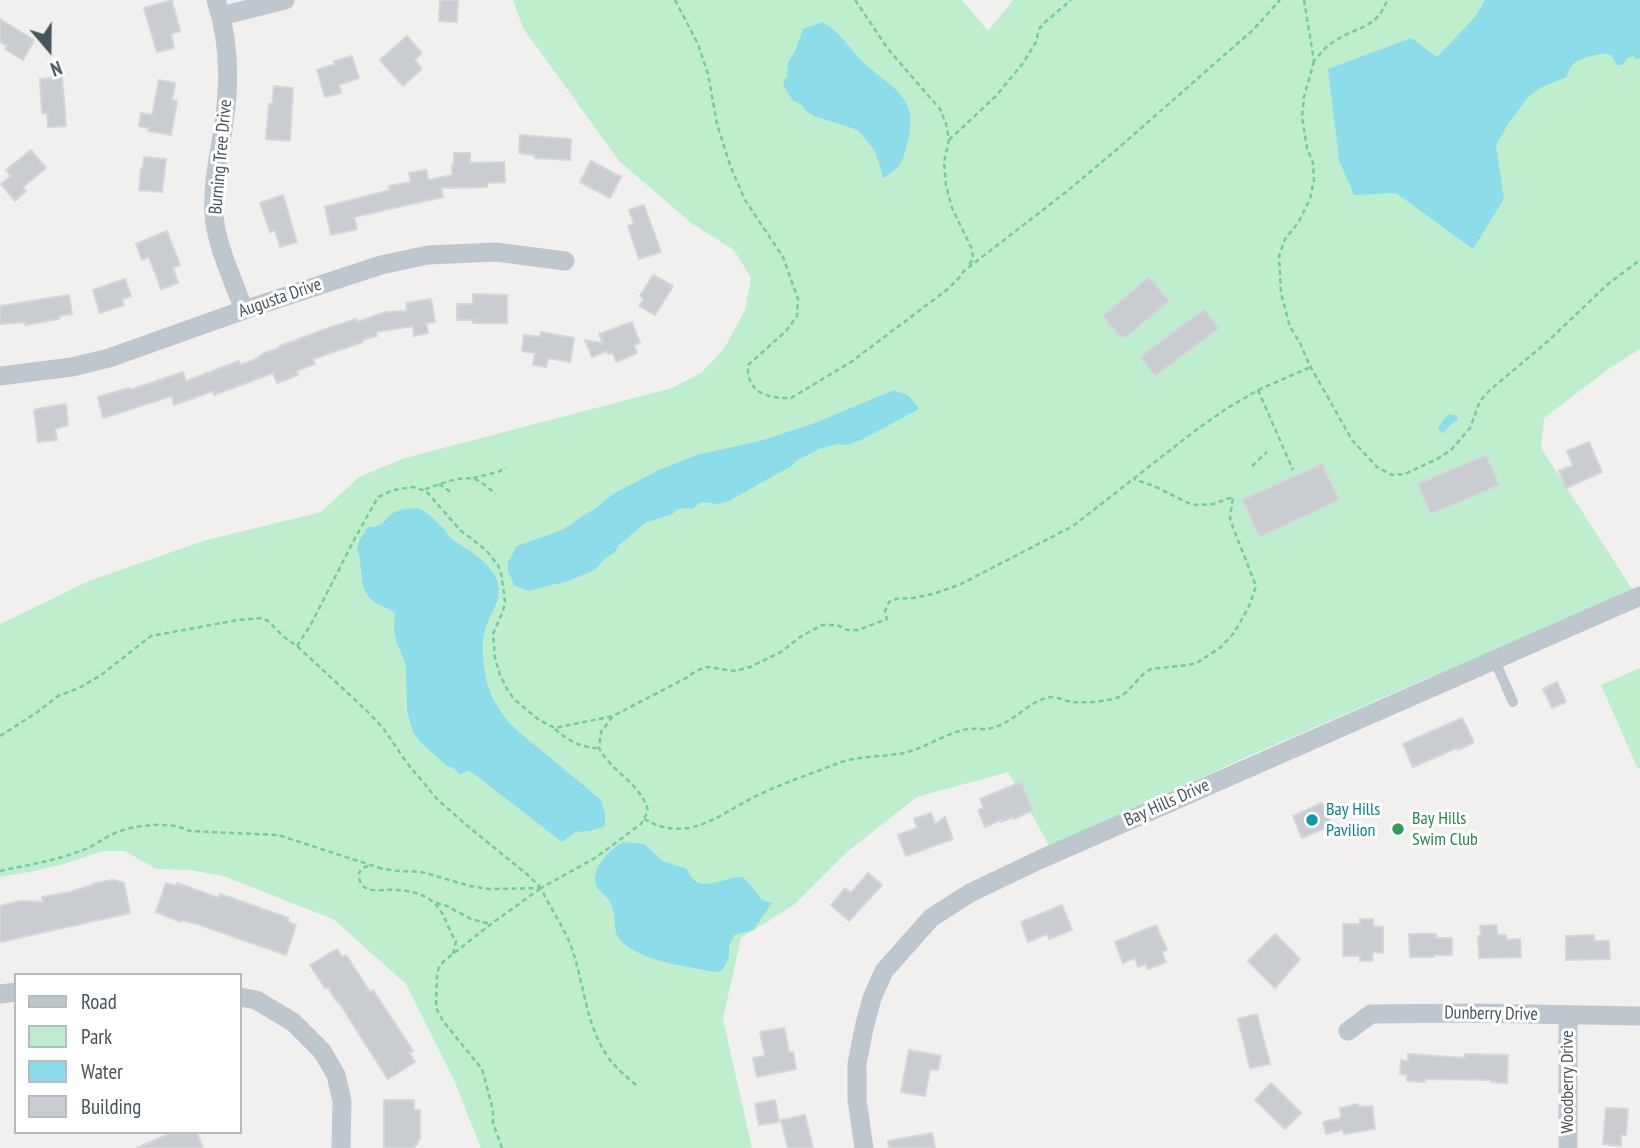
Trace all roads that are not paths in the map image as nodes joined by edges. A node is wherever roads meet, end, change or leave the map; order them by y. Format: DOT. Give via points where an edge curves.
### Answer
graph roads {
  1 [pos="285,0"];
  2 [pos="219,8"];
  3 [pos="565,261"];
  4 [pos="244,310"];
  5 [pos="0,376"];
  6 [pos="1640,596"];
  7 [pos="1495,661"];
  8 [pos="1513,702"];
  9 [pos="242,997"];
  10 [pos="1568,1015"];
  11 [pos="1640,1016"];
  12 [pos="1348,1031"];
  13 [pos="341,1148"];
  14 [pos="864,1148"];
  15 [pos="1568,1148"];
  1 -- 2 [label="street"];
  2 -- 4 [label="street, Burning Tree Drive" via="228,93 214,216"];
  3 -- 4 [label="street, Augusta Drive" via="496,252 428,255 381,265"];
  4 -- 5 [label="street, Augusta Drive" via="109,358"];
  6 -- 7 [label="street, Bay Hills Drive"];
  7 -- 8 [label="lane"];
  7 -- 14 [label="street, Bay Hills Drive" via="1049,855 970,892 931,918 884,971 872,998 857,1064"];
  9 -- 13 [label="street" via="256,1000 293,1021 322,1051 336,1075 342,1101"];
  10 -- 11 [label="street, Dunberry Drive"];
  10 -- 12 [label="street, Dunberry Drive" via="1371,1014"];
  10 -- 15 [label="street, Woodberry Drive"];
}
